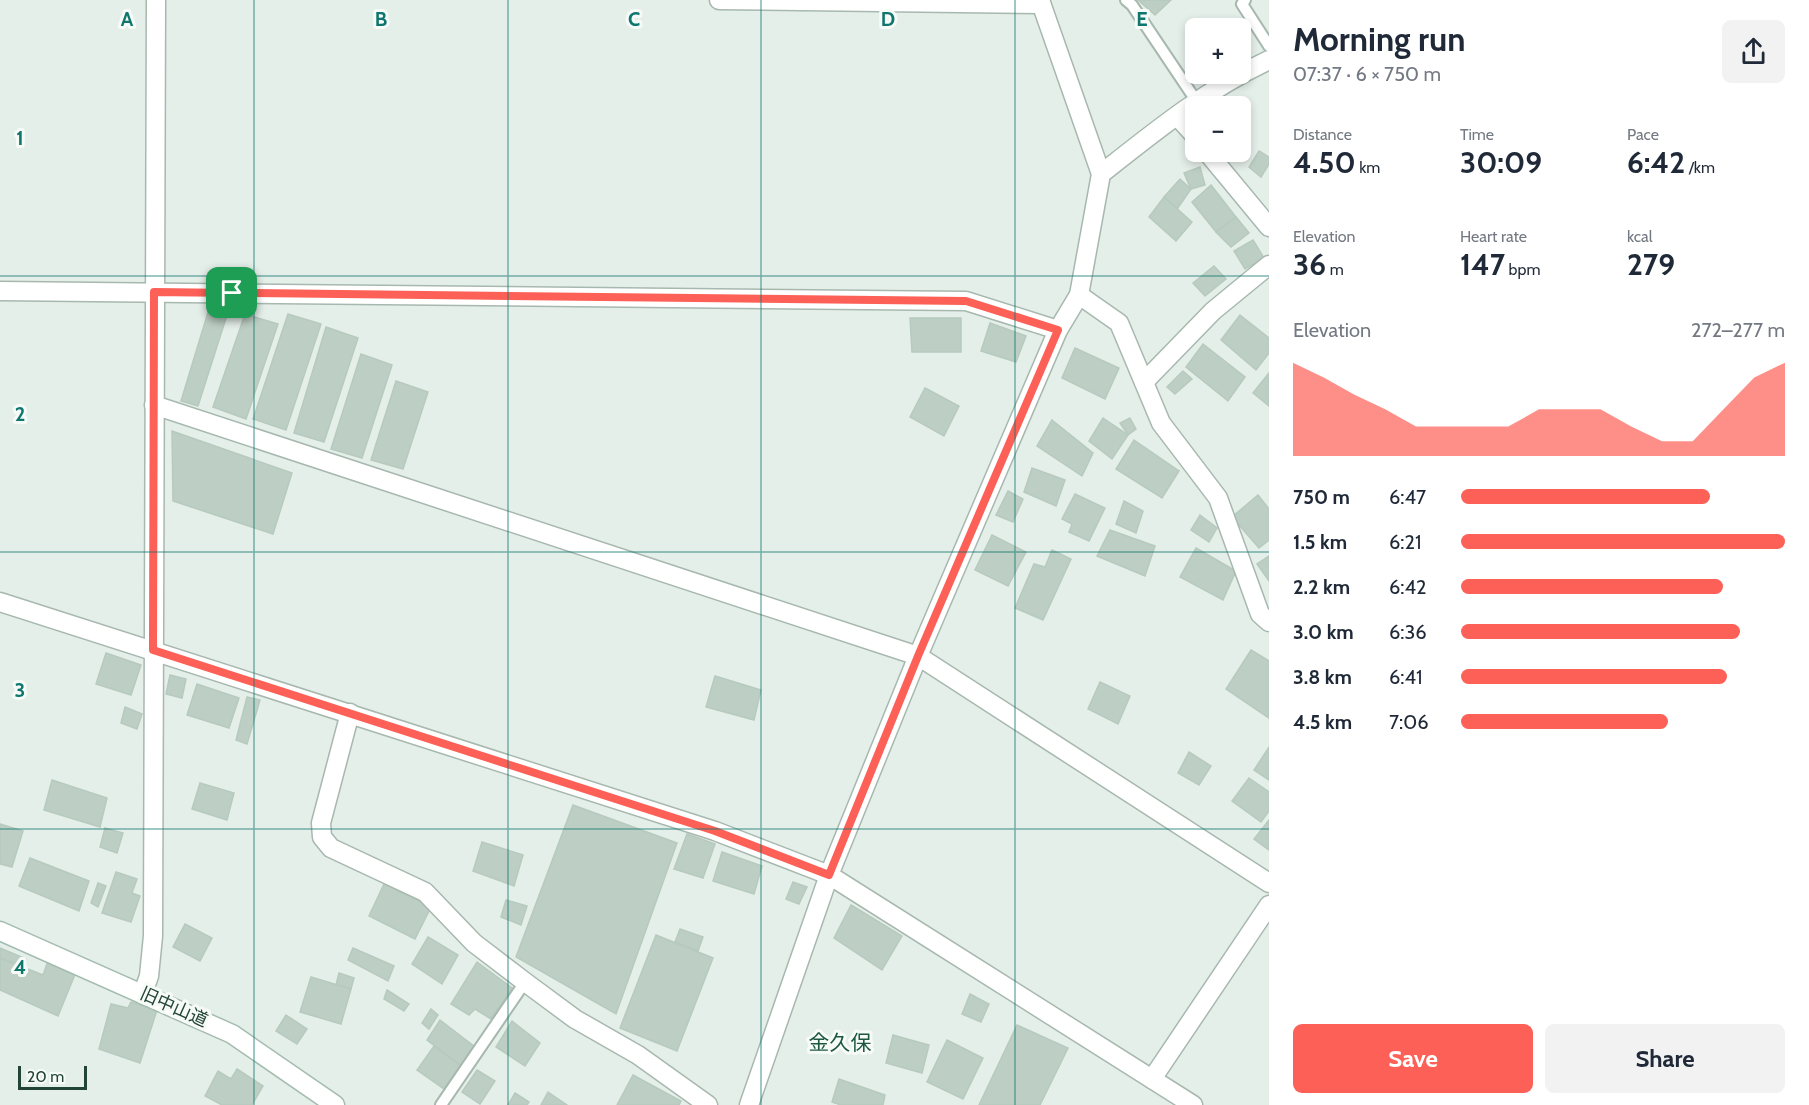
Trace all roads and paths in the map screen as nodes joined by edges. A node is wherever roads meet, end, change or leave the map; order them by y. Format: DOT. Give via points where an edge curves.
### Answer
graph roads {
  1 [pos="156,0"];
  2 [pos="719,0"];
  3 [pos="1126,0"];
  4 [pos="1245,0"];
  5 [pos="1041,2"];
  6 [pos="1269,46"];
  7 [pos="1269,60"];
  8 [pos="1193,96"];
  9 [pos="1207,96"];
  10 [pos="1185,111"];
  11 [pos="1177,116"];
  12 [pos="1185,125"];
  13 [pos="1215,162"];
  14 [pos="1101,174"];
  15 [pos="1269,226"];
  16 [pos="1269,266"];
  17 [pos="0,291"];
  18 [pos="154,292"];
  19 [pos="1079,295"];
  20 [pos="1058,330"];
  21 [pos="1144,382"];
  22 [pos="154,405"];
  23 [pos="0,602"];
  24 [pos="1269,622"];
  25 [pos="153,650"];
  26 [pos="918,656"];
  27 [pos="350,713"];
  28 [pos="829,875"];
  29 [pos="1269,883"];
  30 [pos="1269,905"];
  31 [pos="0,931"];
  32 [pos="525,982"];
  33 [pos="143,993"];
  34 [pos="1152,1079"];
  35 [pos="335,1105"];
  36 [pos="441,1105"];
  37 [pos="708,1105"];
  38 [pos="749,1105"];
  39 [pos="1193,1105"];
  1 -- 18 [label="street"];
  2 -- 5 [label="street"];
  3 -- 8 [label="lane"];
  4 -- 6 [label="lane" via="1242,4"];
  5 -- 14 [label="street"];
  7 -- 9 [label="street" via="1235,76"];
  10 -- 11 [label="street"];
  11 -- 12 [label="street"];
  11 -- 14 [label="street"];
  13 -- 15 [label="street"];
  14 -- 19 [label="street"];
  16 -- 21 [label="street" via="1213,311"];
  17 -- 18 [label="street"];
  18 -- 20 [label="street" via="966,301"];
  18 -- 22 [label="street"];
  19 -- 20 [label="street"];
  19 -- 21 [label="street" via="1119,323"];
  20 -- 26 [label="street"];
  21 -- 24 [label="street" via="1161,423 1218,498 1260,614"];
  22 -- 25 [label="street"];
  22 -- 26 [label="street"];
  23 -- 25 [label="street"];
  25 -- 27 [label="street"];
  25 -- 33 [label="street" via="153,936"];
  26 -- 28 [label="street"];
  26 -- 29 [label="street"];
  27 -- 28 [label="street" via="715,831"];
  27 -- 32 [label="street" via="321,823 326,843 337,852 425,892 474,943"];
  28 -- 34 [label="street"];
  28 -- 38 [label="street"];
  30 -- 34 [label="street"];
  31 -- 33 [label="street, 旧中山道"];
  32 -- 36 [label="lane"];
  32 -- 37 [label="street"];
  33 -- 35 [label="street, 旧中山道" via="232,1034"];
  34 -- 39 [label="street"];
}
